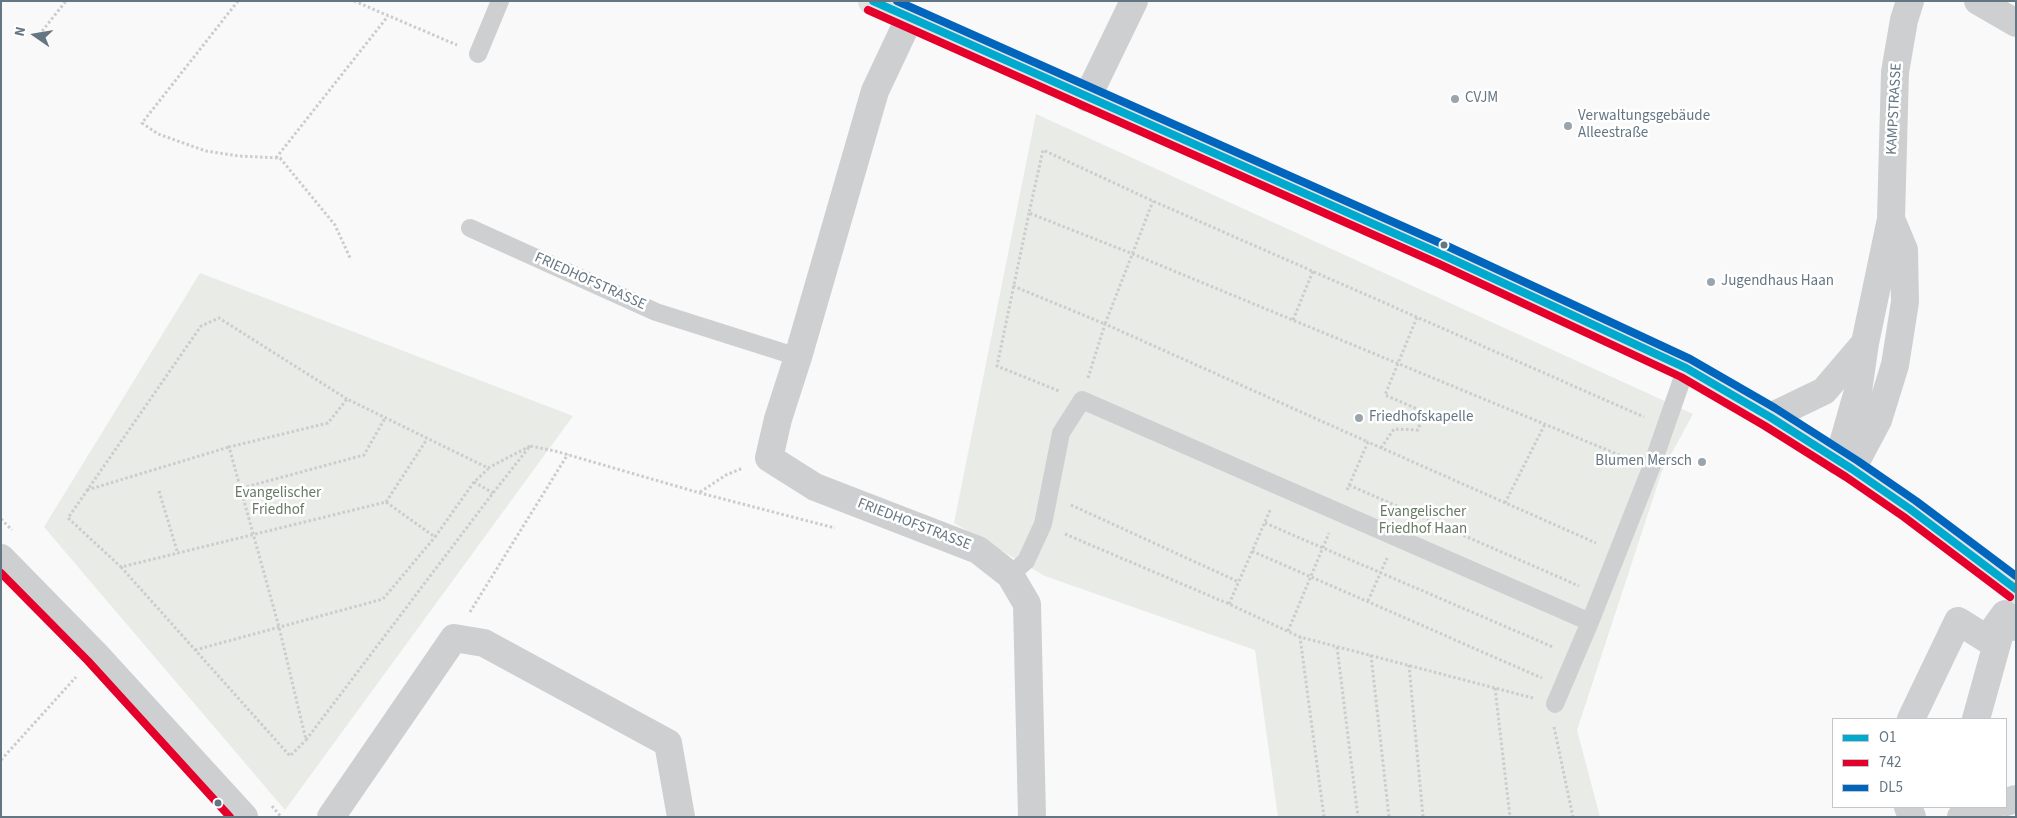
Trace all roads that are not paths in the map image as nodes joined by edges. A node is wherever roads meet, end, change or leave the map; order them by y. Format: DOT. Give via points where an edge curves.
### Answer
graph roads {
  1 [pos="500,1"];
  2 [pos="872,1"];
  3 [pos="1134,1"];
  4 [pos="1910,1"];
  5 [pos="1978,1"];
  6 [pos="909,19"];
  7 [pos="2016,23"];
  8 [pos="478,54"];
  9 [pos="1087,98"];
  10 [pos="1891,218"];
  11 [pos="470,228"];
  12 [pos="1864,343"];
  13 [pos="798,357"];
  14 [pos="1686,368"];
  15 [pos="1770,417"];
  16 [pos="1845,465"];
  17 [pos="1,558"];
  18 [pos="1010,575"];
  19 [pos="2015,588"];
  20 [pos="2010,621"];
  21 [pos="1590,622"];
  22 [pos="1555,704"];
  23 [pos="1911,718"];
  24 [pos="1976,718"];
  25 [pos="1989,808"];
  26 [pos="244,817"];
  27 [pos="331,817"];
  28 [pos="681,817"];
  29 [pos="1032,817"];
  30 [pos="1961,817"];
  1 -- 8 [label="lane"];
  2 -- 6 [label="main road"];
  3 -- 9 [label="street"];
  4 -- 10 [label="street, KAMPSTRASSE" via="1895,72"];
  5 -- 7 [label="street"];
  6 -- 9 [label="main road"];
  6 -- 13 [label="street, FRIEDHOFSTRASSE" via="875,91"];
  9 -- 14 [label="main road" via="1442,255"];
  10 -- 12 [label="street, KAMPSTRASSE"];
  10 -- 16 [label="street, KAMPSTRASSE" via="1904,250 1905,302 1895,365 1878,420"];
  11 -- 13 [label="lane, FRIEDHOFSTRASSE" via="656,312"];
  12 -- 15 [label="street, KAMPSTRASSE" via="1824,391"];
  12 -- 16 [label="street, KAMPSTRASSE"];
  13 -- 18 [label="street, FRIEDHOFSTRASSE" via="768,458 815,487 978,550"];
  14 -- 15 [label="main road"];
  14 -- 21 [label="lane" via="1667,427"];
  15 -- 16 [label="main road"];
  16 -- 19 [label="main road"];
  17 -- 26 [label="street" via="95,654"];
  18 -- 21 [label="lane" via="1026,560 1043,524 1061,433 1082,400"];
  18 -- 29 [label="street, FRIEDHOFSTRASSE" via="1027,604"];
  19 -- 20 [label="street"];
  20 -- 23 [label="street" via="1987,639 1958,621"];
  20 -- 24 [label="street"];
  21 -- 22 [label="lane"];
  25 -- 30 [label="street"];
  27 -- 28 [label="street" via="454,638 484,643 668,743"];
}
